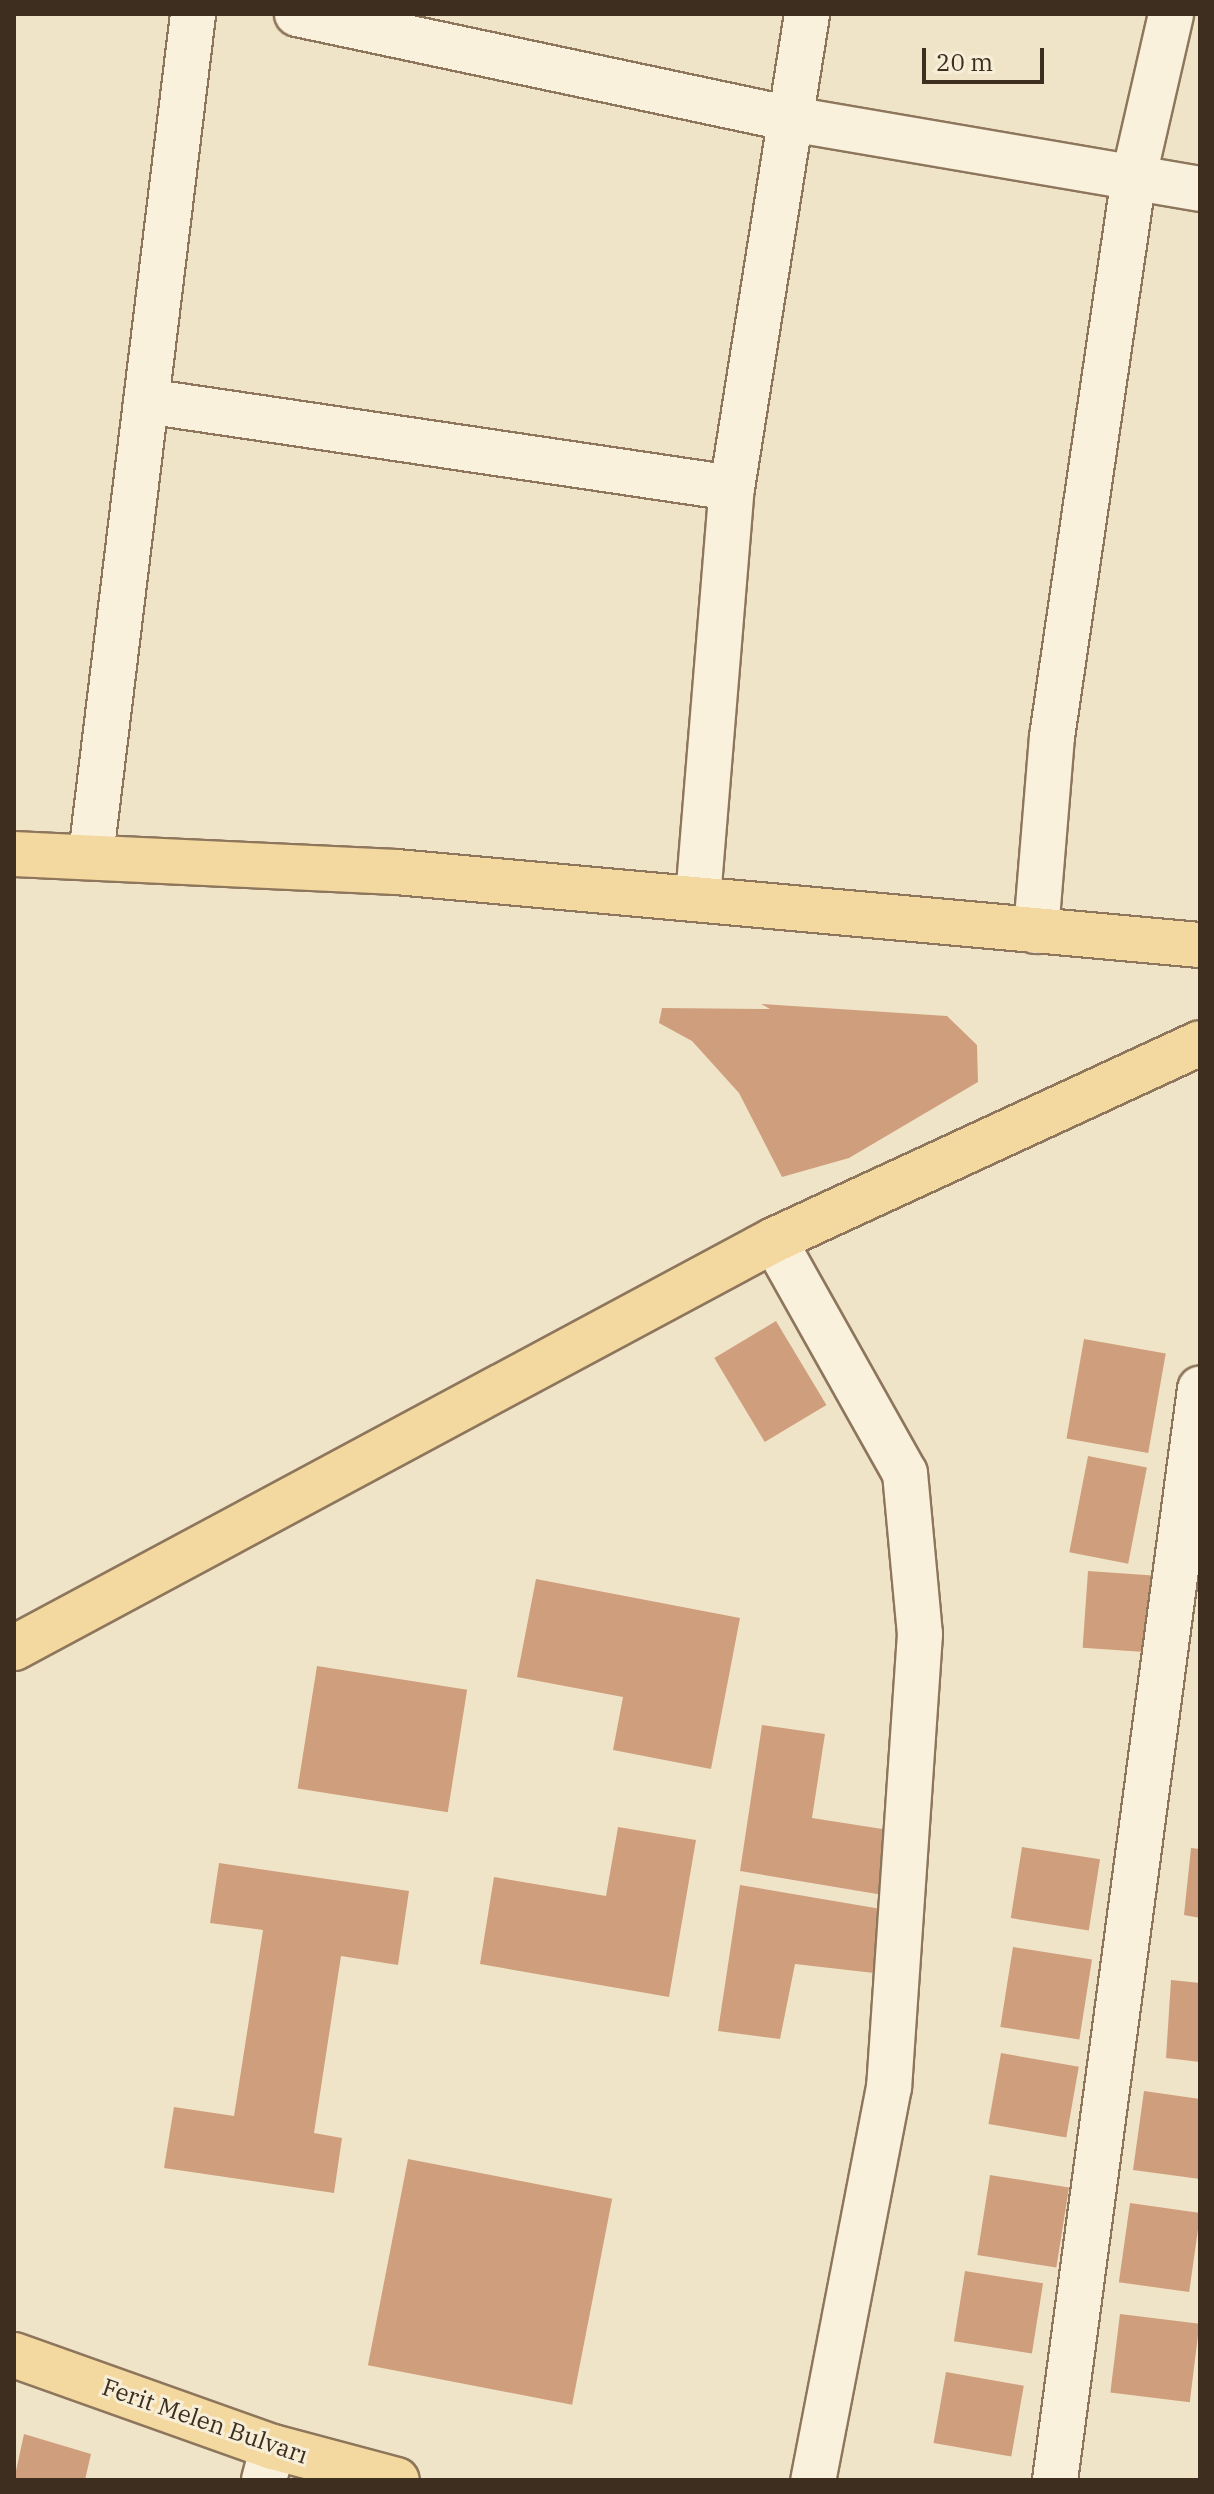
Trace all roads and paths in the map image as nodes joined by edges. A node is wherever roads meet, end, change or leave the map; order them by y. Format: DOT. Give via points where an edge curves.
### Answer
graph roads {
  1 [pos="193,14"];
  2 [pos="297,14"];
  3 [pos="807,14"];
  4 [pos="1171,14"];
  5 [pos="785,118"];
  6 [pos="1134,176"];
  7 [pos="1200,189"];
  8 [pos="146,401"];
  9 [pos="732,488"];
  10 [pos="14,854"];
  11 [pos="91,855"];
  12 [pos="698,898"];
  13 [pos="1036,931"];
  14 [pos="1200,945"];
  15 [pos="1200,1043"];
  16 [pos="774,1240"];
  17 [pos="1200,1389"];
  18 [pos="14,1648"];
  19 [pos="14,2355"];
  20 [pos="269,2463"];
  21 [pos="397,2480"];
  22 [pos="813,2480"];
  23 [pos="1055,2480"];
  1 -- 8 [label="street"];
  2 -- 5 [label="street"];
  3 -- 5 [label="street"];
  4 -- 6 [label="street"];
  5 -- 6 [label="street"];
  5 -- 9 [label="street"];
  6 -- 7 [label="street"];
  6 -- 13 [label="street" via="1052,737"];
  8 -- 9 [label="street"];
  8 -- 11 [label="street"];
  9 -- 12 [label="street"];
  10 -- 11 [label="main road"];
  11 -- 12 [label="main road"];
  12 -- 13 [label="main road"];
  13 -- 14 [label="main road"];
  15 -- 16 [label="main road"];
  16 -- 18 [label="main road" via="67,1626"];
  16 -- 22 [label="street" via="905,1473 920,1634 889,2087"];
  17 -- 23 [label="street"];
  19 -- 20 [label="main road, Ferit Melen Bulvarı"];
  20 -- 21 [label="main road, Ferit Melen Bulvarı"];
}
